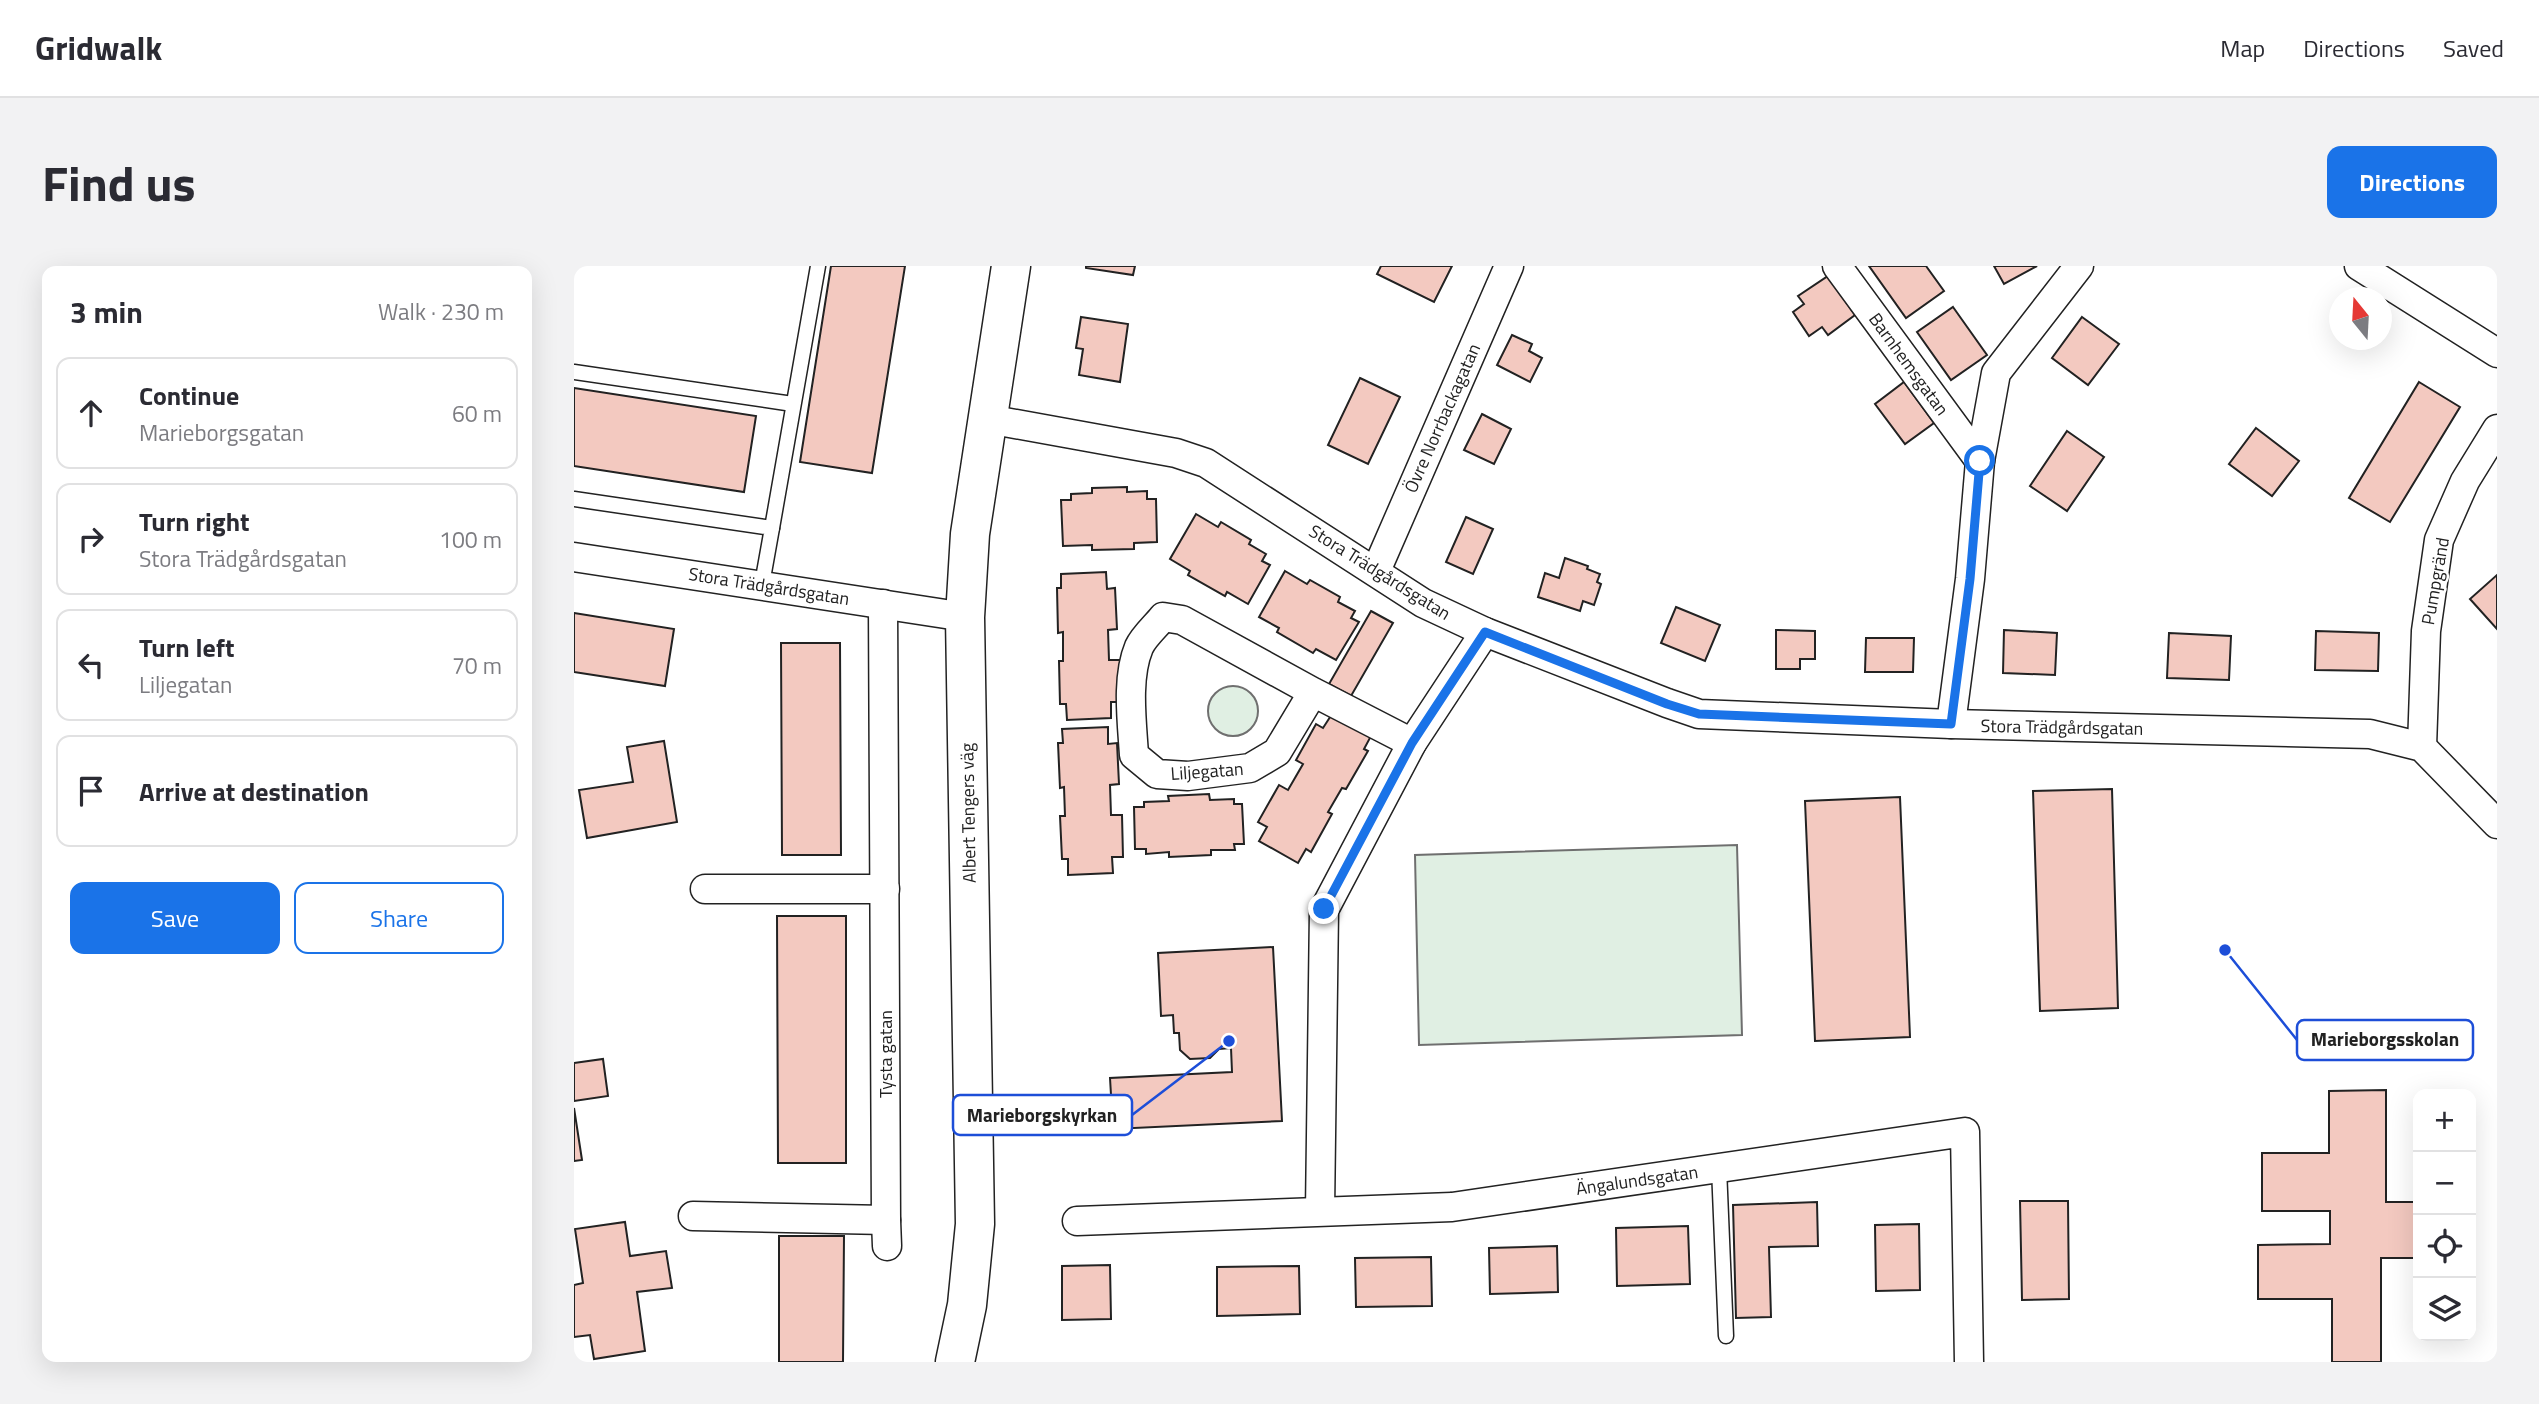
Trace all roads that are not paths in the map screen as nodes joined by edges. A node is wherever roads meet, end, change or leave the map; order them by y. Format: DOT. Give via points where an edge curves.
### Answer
graph roads {
  1 [pos="818,266"];
  2 [pos="1011,266"];
  3 [pos="1509,266"];
  4 [pos="1837,266"];
  5 [pos="2079,266"];
  6 [pos="2359,266"];
  7 [pos="2497,353"];
  8 [pos="574,372"];
  9 [pos="793,404"];
  10 [pos="988,419"];
  11 [pos="2497,429"];
  12 [pos="1980,461"];
  13 [pos="574,499"];
  14 [pos="772,528"];
  15 [pos="574,556"];
  16 [pos="1376,571"];
  17 [pos="762,584"];
  18 [pos="883,604"];
  19 [pos="965,617"];
  20 [pos="1485,632"];
  21 [pos="1313,692"];
  22 [pos="1951,724"];
  23 [pos="1412,743"];
  24 [pos="2422,747"];
  25 [pos="2497,824"];
  26 [pos="705,889"];
  27 [pos="885,889"];
  28 [pos="1719,1168"];
  29 [pos="1320,1211"];
  30 [pos="693,1216"];
  31 [pos="1077,1221"];
  32 [pos="1726,1336"];
  33 [pos="955,1362"];
  34 [pos="1969,1362"];
  1 -- 9 [label="lane"];
  2 -- 10 [label="street, Albert Tengers väg"];
  3 -- 16 [label="street, Övre Norrbackagatan"];
  4 -- 12 [label="street, Barnhemsgatan"];
  5 -- 12 [label="street" via="1996,373"];
  6 -- 7 [label="street"];
  8 -- 9 [label="lane"];
  9 -- 14 [label="lane"];
  10 -- 16 [label="street, Stora Trädgårdsgatan" via="1176,453 1206,463"];
  10 -- 19 [label="street, Albert Tengers väg" via="970,534"];
  11 -- 24 [label="street, Pumpgränd" via="2465,481 2440,540 2426,631"];
  12 -- 22 [label="street"];
  13 -- 14 [label="lane"];
  14 -- 17 [label="lane"];
  15 -- 17 [label="street, Stora Trädgårdsgatan"];
  16 -- 20 [label="street, Stora Trädgårdsgatan" via="1423,603"];
  17 -- 18 [label="street, Stora Trädgårdsgatan"];
  18 -- 19 [label="street, Stora Trädgårdsgatan"];
  18 -- 27 [label="street, Tysta gatan"];
  19 -- 33 [label="street, Albert Tengers väg" via="975,1224 967,1305"];
  20 -- 22 [label="street, Stora Trädgårdsgatan" via="1699,714"];
  20 -- 23 [label="street"];
  21 -- 21 [label="street, Liljegatan" via="1182,620 1163,617 1140,645 1136,663 1130,701 1134,755 1157,774 1188,776 1250,768 1277,752"];
  21 -- 23 [label="street, Liljegatan"];
  22 -- 24 [label="street, Stora Trädgårdsgatan" via="2370,734"];
  23 -- 29 [label="street" via="1324,909"];
  24 -- 25 [label="street"];
  26 -- 27 [label="street"];
  27 -- 30 [label="street, Tysta gatan" via="886,1233"];
  28 -- 29 [label="street, Ängalundsgatan" via="1452,1207"];
  28 -- 32 [label="lane"];
  28 -- 34 [label="street, Ängalundsgatan" via="1965,1132"];
  29 -- 31 [label="street, Ängalundsgatan"];
}
